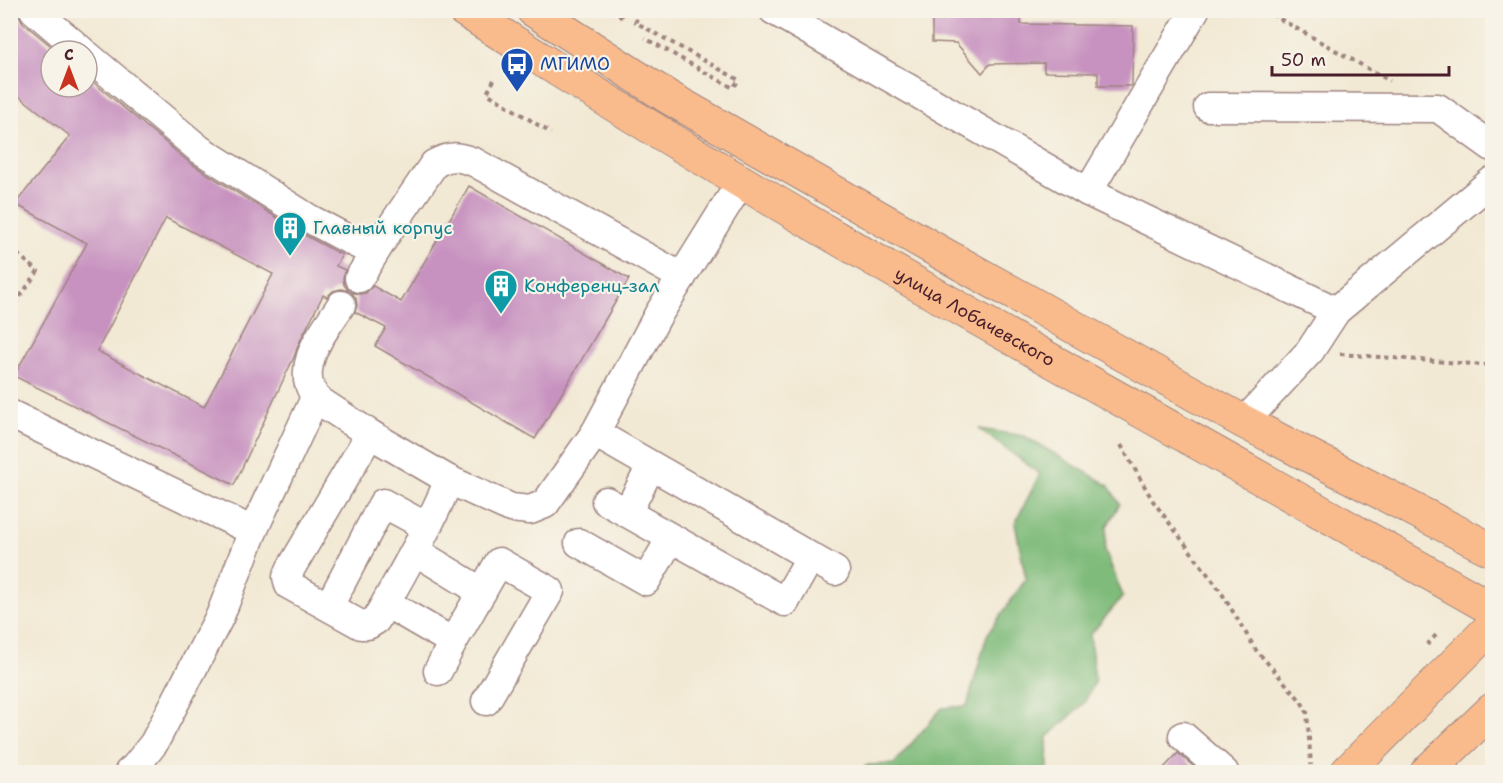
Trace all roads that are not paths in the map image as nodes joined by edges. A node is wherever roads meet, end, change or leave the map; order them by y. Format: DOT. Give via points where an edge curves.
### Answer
graph roads {
  1 [pos="34,10"];
  2 [pos="464,10"];
  3 [pos="533,10"];
  4 [pos="773,10"];
  5 [pos="1195,10"];
  6 [pos="68,39"];
  7 [pos="99,65"];
  8 [pos="1208,107"];
  9 [pos="1492,147"];
  10 [pos="1492,180"];
  11 [pos="741,182"];
  12 [pos="1088,192"];
  13 [pos="374,253"];
  14 [pos="682,277"];
  15 [pos="359,278"];
  16 [pos="341,305"];
  17 [pos="1336,311"];
  18 [pos="315,398"];
  19 [pos="10,414"];
  20 [pos="1244,422"];
  21 [pos="595,433"];
  22 [pos="370,434"];
  23 [pos="651,466"];
  24 [pos="449,480"];
  25 [pos="253,531"];
  26 [pos="671,538"];
  27 [pos="421,539"];
  28 [pos="579,543"];
  29 [pos="1492,550"];
  30 [pos="482,592"];
  31 [pos="386,603"];
  32 [pos="329,606"];
  33 [pos="1492,609"];
  34 [pos="1492,626"];
  35 [pos="453,642"];
  36 [pos="438,671"];
  37 [pos="486,701"];
  38 [pos="1492,710"];
  39 [pos="1183,736"];
  40 [pos="129,772"];
  41 [pos="1224,772"];
  42 [pos="1347,772"];
  43 [pos="1427,772"];
  1 -- 6 [label="lane"];
  2 -- 11 [label="main road, улица Лобачевского"];
  3 -- 20 [label="main road" via="668,97"];
  4 -- 12 [label="lane"];
  5 -- 12 [label="lane"];
  7 -- 13 [label="lane" via="199,149 310,219"];
  8 -- 9 [label="lane" via="1438,108"];
  10 -- 17 [label="lane"];
  11 -- 14 [label="lane"];
  11 -- 33 [label="main road, улица Лобачевского"];
  12 -- 17 [label="lane"];
  13 -- 14 [label="lane" via="434,164 459,157"];
  13 -- 15 [label="lane"];
  14 -- 21 [label="lane"];
  16 -- 18 [label="lane" via="309,362 308,380"];
  17 -- 20 [label="lane" via="1310,351"];
  18 -- 22 [label="lane"];
  18 -- 25 [label="lane"];
  19 -- 25 [label="lane"];
  20 -- 29 [label="main road"];
  21 -- 23 [label="lane"];
  21 -- 24 [label="lane" via="545,504 530,510 511,508"];
  22 -- 24 [label="lane"];
  22 -- 32 [label="lane" via="287,577 289,585"];
  23 -- 26 [label="lane" via="617,507"];
  23 -- 26 [label="lane" via="822,565 785,602"];
  24 -- 27 [label="lane"];
  25 -- 40 [label="lane" via="220,616 154,743"];
  26 -- 28 [label="lane" via="646,581"];
  27 -- 30 [label="lane"];
  27 -- 31 [label="lane"];
  27 -- 32 [label="lane" via="383,503"];
  30 -- 35 [label="lane"];
  30 -- 37 [label="lane" via="499,562 550,591"];
  31 -- 32 [label="lane" via="376,620 368,625 361,625"];
  31 -- 35 [label="lane"];
  34 -- 42 [label="main road"];
  35 -- 36 [label="lane"];
  38 -- 43 [label="main road"];
  39 -- 41 [label="lane"];
}
